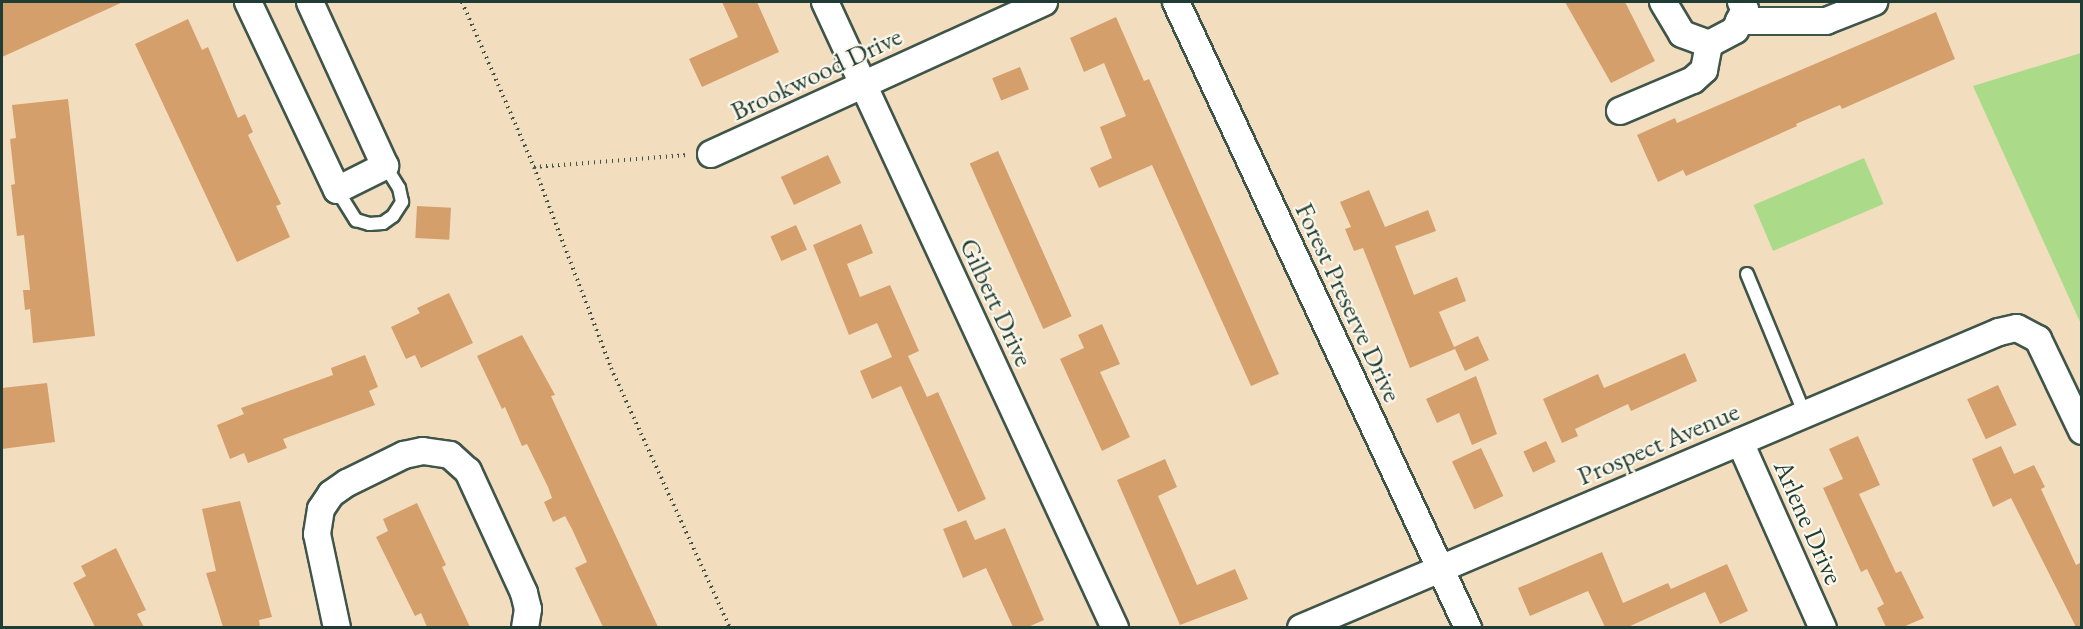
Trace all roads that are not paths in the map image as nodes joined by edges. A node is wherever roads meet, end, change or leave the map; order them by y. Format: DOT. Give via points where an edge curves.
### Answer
graph roads {
  1 [pos="248,2"];
  2 [pos="310,2"];
  3 [pos="825,2"];
  4 [pos="1044,2"];
  5 [pos="1176,2"];
  6 [pos="1663,2"];
  7 [pos="1874,2"];
  8 [pos="1740,11"];
  9 [pos="1709,44"];
  10 [pos="863,84"];
  11 [pos="1620,111"];
  12 [pos="711,154"];
  13 [pos="385,166"];
  14 [pos="337,190"];
  15 [pos="1747,274"];
  16 [pos="1805,415"];
  17 [pos="2082,431"];
  18 [pos="1740,442"];
  19 [pos="1440,569"];
  20 [pos="337,627"];
  21 [pos="525,627"];
  22 [pos="1115,627"];
  23 [pos="1301,627"];
  24 [pos="1468,627"];
  25 [pos="1823,627"];
  1 -- 14 [label="street"];
  2 -- 13 [label="street"];
  3 -- 10 [label="street, Gilbert Drive"];
  4 -- 10 [label="street, Brookwood Drive"];
  5 -- 19 [label="street, Forest Preserve Drive"];
  6 -- 9 [label="street" via="1682,34"];
  7 -- 8 [label="street" via="1826,21"];
  8 -- 9 [label="street" via="1735,30"];
  9 -- 11 [label="street" via="1704,70 1692,80"];
  10 -- 12 [label="street, Brookwood Drive"];
  10 -- 22 [label="street, Gilbert Drive"];
  13 -- 14 [label="street"];
  13 -- 14 [label="lane" via="399,188 402,202 393,216 382,223 369,225 356,220"];
  15 -- 16 [label="lane"];
  16 -- 17 [label="street, Prospect Avenue" via="1999,332 2017,328 2038,339"];
  16 -- 18 [label="street, Prospect Avenue"];
  18 -- 19 [label="street, Prospect Avenue"];
  18 -- 25 [label="street, Arlene Drive"];
  19 -- 23 [label="street, Prospect Avenue"];
  19 -- 24 [label="street, Forest Preserve Drive"];
  20 -- 21 [label="street" via="317,534 321,509 341,486 404,455 423,451 450,455 468,471 524,593 528,609"];
}
